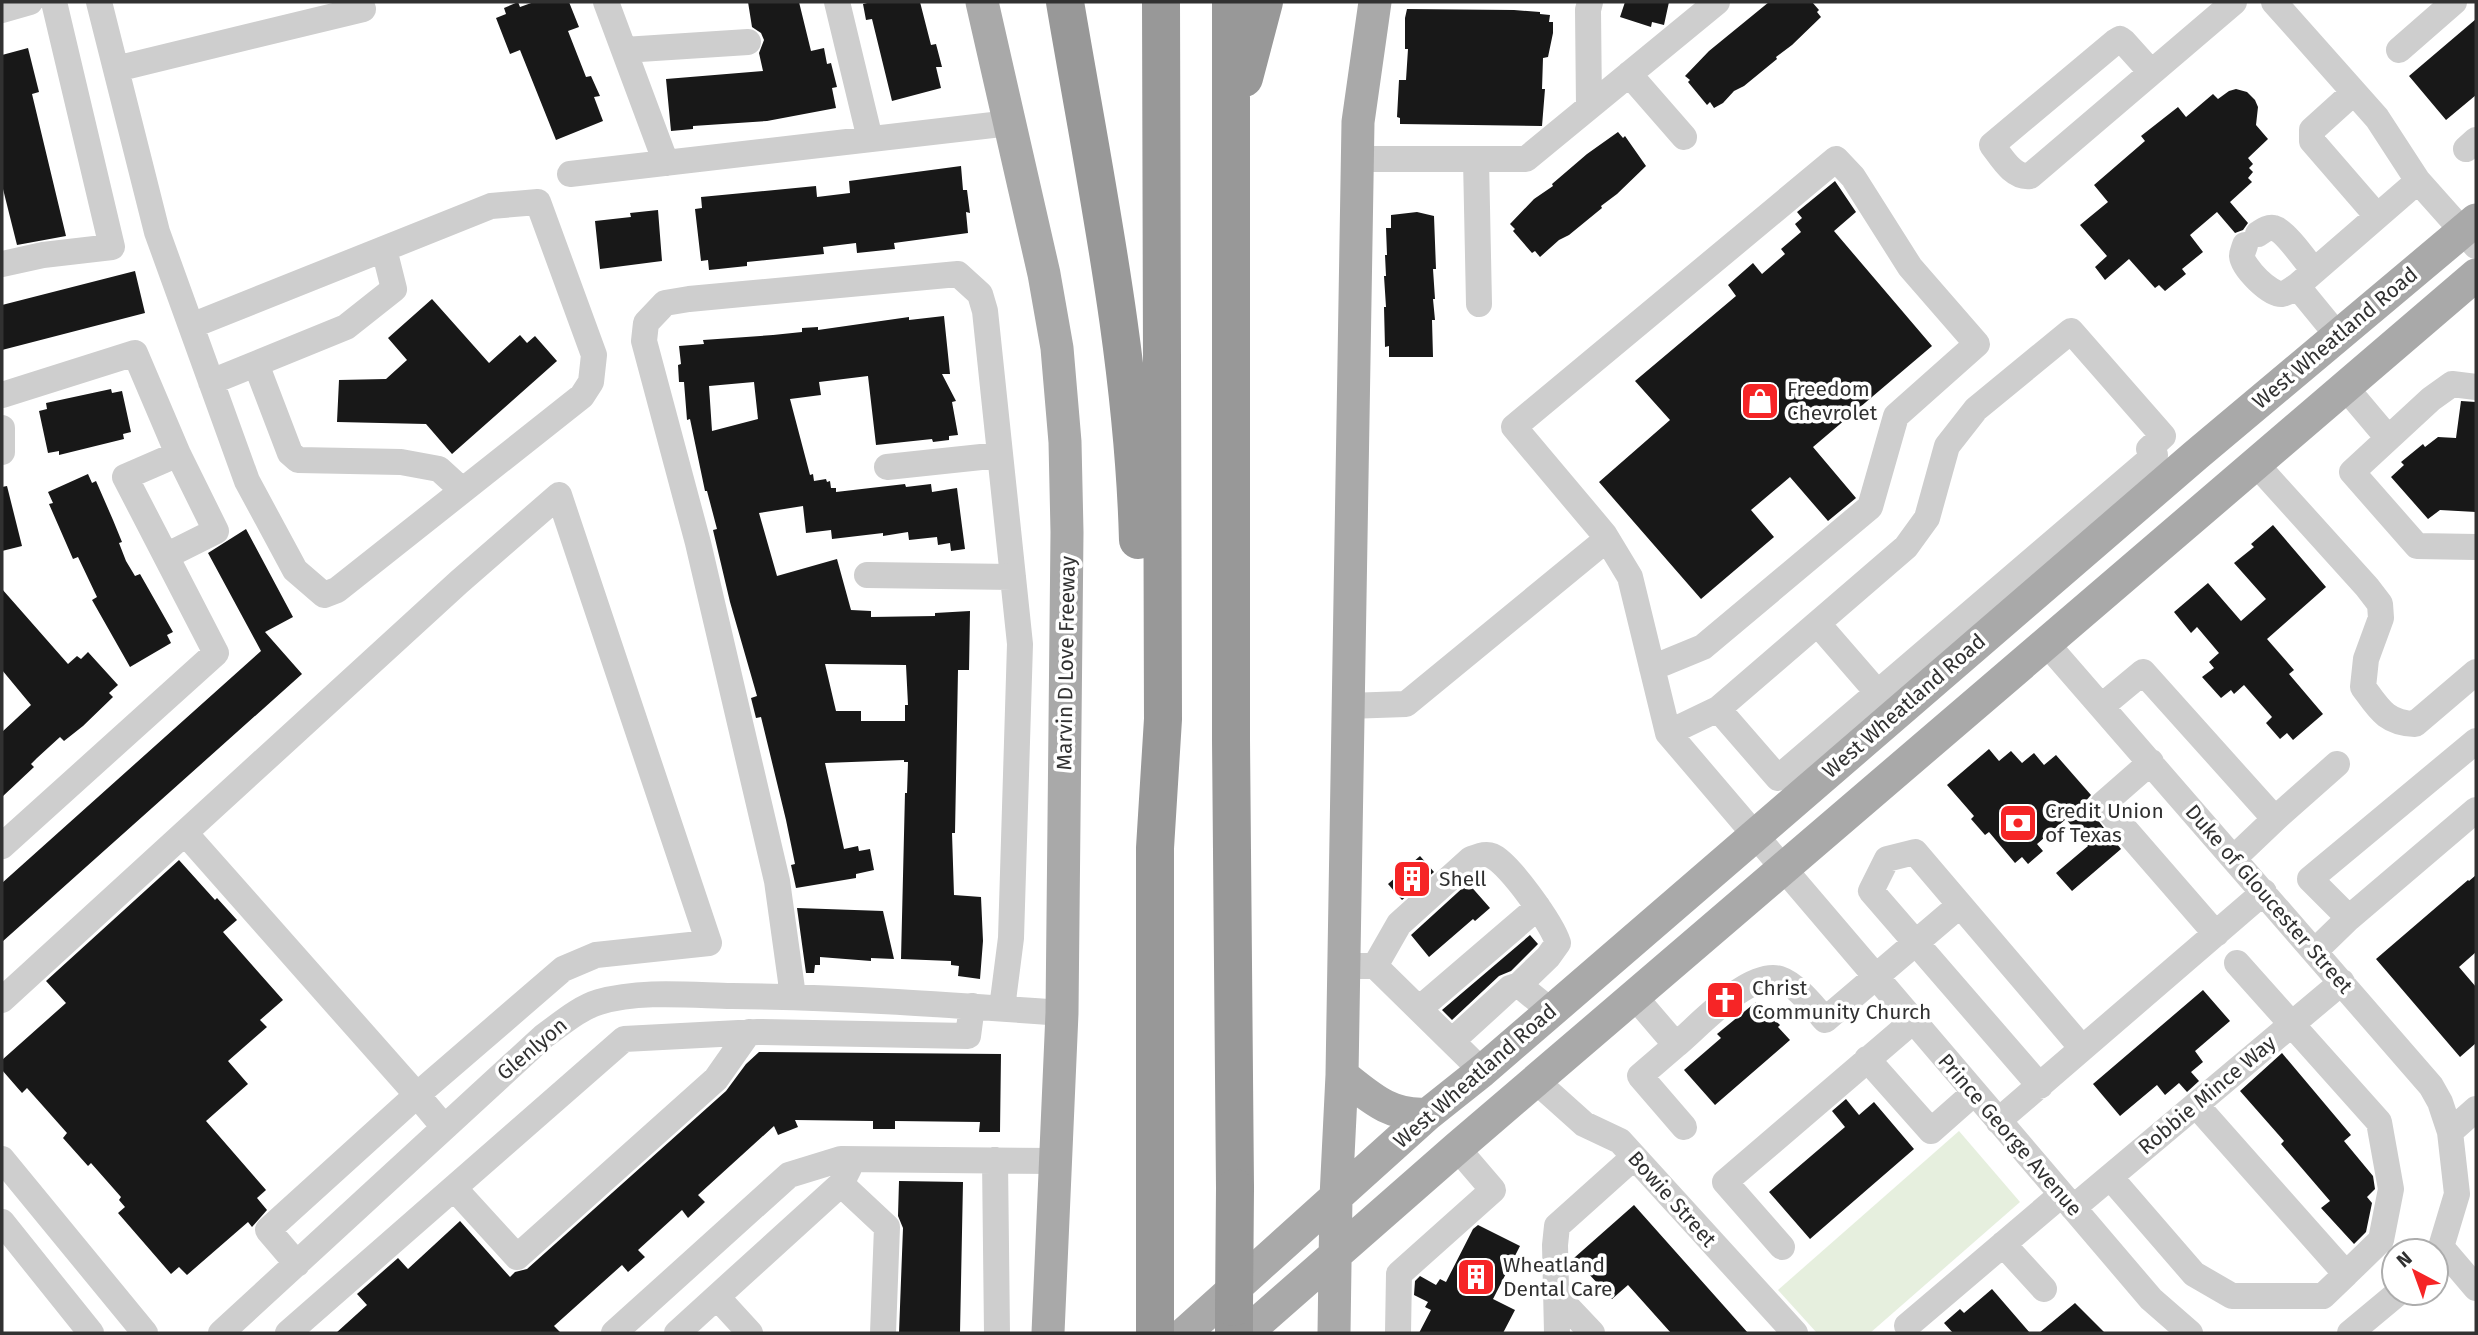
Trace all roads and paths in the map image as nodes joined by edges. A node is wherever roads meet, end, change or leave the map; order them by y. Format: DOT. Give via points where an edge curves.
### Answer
graph roads {
  1 [pos="30,2"];
  2 [pos="54,2"];
  3 [pos="99,2"];
  4 [pos="606,2"];
  5 [pos="837,2"];
  6 [pos="982,2"];
  7 [pos="1065,2"];
  8 [pos="1161,2"];
  9 [pos="1231,2"];
  10 [pos="1264,2"];
  11 [pos="1375,2"];
  12 [pos="1590,2"];
  13 [pos="1717,2"];
  14 [pos="2234,2"];
  15 [pos="2274,2"];
  16 [pos="2454,2"];
  17 [pos="363,9"];
  18 [pos="2,10"];
  19 [pos="748,42"];
  20 [pos="624,50"];
  21 [pos="2399,50"];
  22 [pos="116,69"];
  23 [pos="2151,72"];
  24 [pos="1629,74"];
  25 [pos="2354,92"];
  26 [pos="1589,107"];
  27 [pos="1010,123"];
  28 [pos="1230,131"];
  29 [pos="1684,136"];
  30 [pos="870,139"];
  31 [pos="1357,159"];
  32 [pos="1476,159"];
  33 [pos="666,163"];
  34 [pos="570,174"];
  35 [pos="2418,181"];
  36 [pos="2377,216"];
  37 [pos="2472,232"];
  38 [pos="384,249"];
  39 [pos="2,264"];
  40 [pos="2476,275"];
  41 [pos="2306,278"];
  42 [pos="1479,304"];
  43 [pos="191,326"];
  44 [pos="2338,336"];
  45 [pos="256,364"];
  46 [pos="211,382"];
  47 [pos="2344,387"];
  48 [pos="2476,387"];
  49 [pos="2,395"];
  50 [pos="2,428"];
  51 [pos="2388,438"];
  52 [pos="2,452"];
  53 [pos="178,454"];
  54 [pos="1000,455"];
  55 [pos="2196,455"];
  56 [pos="2255,463"];
  57 [pos="887,467"];
  58 [pos="2225,488"];
  59 [pos="462,490"];
  60 [pos="1607,539"];
  61 [pos="2476,547"];
  62 [pos="166,556"];
  63 [pos="867,575"];
  64 [pos="1013,577"];
  65 [pos="1818,624"];
  66 [pos="2046,643"];
  67 [pos="1652,668"];
  68 [pos="2476,671"];
  69 [pos="1877,692"];
  70 [pos="1347,706"];
  71 [pos="2102,706"];
  72 [pos="1718,709"];
  73 [pos="1668,733"];
  74 [pos="2476,741"];
  75 [pos="2151,762"];
  76 [pos="2337,764"];
  77 [pos="2476,810"];
  78 [pos="2276,819"];
  79 [pos="185,833"];
  80 [pos="1755,835"];
  81 [pos="2,846"];
  82 [pos="1155,848"];
  83 [pos="2234,858"];
  84 [pos="1784,868"];
  85 [pos="2264,892"];
  86 [pos="1961,905"];
  87 [pos="1538,907"];
  88 [pos="2349,918"];
  89 [pos="2216,934"];
  90 [pos="1917,943"];
  91 [pos="2315,951"];
  92 [pos="1618,953"];
  93 [pos="2237,963"];
  94 [pos="1359,966"];
  95 [pos="1876,978"];
  96 [pos="2342,982"];
  97 [pos="1519,985"];
  98 [pos="538,991"];
  99 [pos="793,996"];
  100 [pos="1634,996"];
  101 [pos="2,1000"];
  102 [pos="972,1006"];
  103 [pos="1002,1008"];
  104 [pos="1419,1009"];
  105 [pos="1551,1011"];
  106 [pos="1062,1013"];
  107 [pos="1913,1021"];
  108 [pos="561,1023"];
  109 [pos="2291,1024"];
  110 [pos="749,1032"];
  111 [pos="1452,1041"];
  112 [pos="1676,1045"];
  113 [pos="2082,1048"];
  114 [pos="1867,1059"];
  115 [pos="1482,1071"];
  116 [pos="1342,1075"];
  117 [pos="1536,1081"];
  118 [pos="2040,1086"];
  119 [pos="1974,1093"];
  120 [pos="417,1095"];
  121 [pos="2196,1105"];
  122 [pos="2476,1109"];
  123 [pos="1428,1114"];
  124 [pos="1998,1121"];
  125 [pos="1684,1127"];
  126 [pos="444,1128"];
  127 [pos="2450,1132"];
  128 [pos="1457,1148"];
  129 [pos="1634,1157"];
  130 [pos="2,1159"];
  131 [pos="853,1160"];
  132 [pos="995,1160"];
  133 [pos="1056,1161"];
  134 [pos="2110,1177"];
  135 [pos="841,1184"];
  136 [pos="454,1188"];
  137 [pos="1336,1197"];
  138 [pos="2067,1201"];
  139 [pos="2,1223"];
  140 [pos="2442,1237"];
  141 [pos="2003,1244"];
  142 [pos="1782,1247"];
  143 [pos="1336,1252"];
  144 [pos="2450,1262"];
  145 [pos="297,1264"];
  146 [pos="2346,1274"];
  147 [pos="2476,1288"];
  148 [pos="2044,1289"];
  149 [pos="1556,1295"];
  150 [pos="717,1297"];
  151 [pos="2381,1307"];
  152 [pos="1238,1325"];
  153 [pos="1907,1326"];
  154 [pos="91,1333"];
  155 [pos="145,1333"];
  156 [pos="221,1333"];
  157 [pos="288,1333"];
  158 [pos="614,1333"];
  159 [pos="677,1333"];
  160 [pos="750,1333"];
  161 [pos="883,1333"];
  162 [pos="997,1333"];
  163 [pos="1048,1333"];
  164 [pos="1155,1333"];
  165 [pos="1185,1333"];
  166 [pos="1334,1333"];
  167 [pos="1398,1333"];
  168 [pos="1557,1333"];
  169 [pos="1592,1333"];
  170 [pos="1795,1333"];
  171 [pos="2190,1333"];
  172 [pos="2350,1333"];
  1 -- 18 [label="street"];
  2 -- 39 [label="street" via="112,247"];
  3 -- 22 [label="street"];
  4 -- 20 [label="street"];
  5 -- 30 [label="street"];
  6 -- 27 [label="main road, Marvin D Love Freeway"];
  7 -- 82 [label="highway" via="1116,303 1130,419 1142,715"];
  8 -- 82 [label="highway" via="1163,719"];
  9 -- 28 [label="highway"];
  10 -- 28 [label="highway"];
  11 -- 31 [label="main road"];
  12 -- 26 [label="street"];
  13 -- 24 [label="street"];
  14 -- 23 [label="street"];
  15 -- 25 [label="street"];
  16 -- 21 [label="street"];
  17 -- 22 [label="street"];
  19 -- 20 [label="street"];
  20 -- 33 [label="street"];
  22 -- 43 [label="street" via="157,232"];
  23 -- 23 [label="street" via="2030,176 2015,173 1992,145 2115,41 2124,42"];
  24 -- 26 [label="street"];
  24 -- 29 [label="street"];
  25 -- 35 [label="street"];
  25 -- 36 [label="street" via="2312,130 2312,141"];
  26 -- 32 [label="street" via="1526,159"];
  27 -- 30 [label="street"];
  27 -- 106 [label="main road, Marvin D Love Freeway" via="1055,335 1065,442"];
  28 -- 152 [label="highway, bridge"];
  30 -- 33 [label="street"];
  31 -- 32 [label="street"];
  31 -- 70 [label="main road"];
  32 -- 42 [label="street"];
  33 -- 34 [label="street"];
  35 -- 36 [label="street"];
  35 -- 37 [label="street"];
  36 -- 41 [label="street"];
  37 -- 44 [label="main road, West Wheatland Road"];
  38 -- 43 [label="street"];
  38 -- 45 [label="street" via="394,289 346,327"];
  38 -- 59 [label="street" via="491,206 538,202 594,355 591,382 582,396"];
  40 -- 47 [label="main road, West Wheatland Road"];
  41 -- 41 [label="street" via="2286,294 2276,294 2267,290 2242,257 2251,240 2272,228 2280,232"];
  41 -- 44 [label="street"];
  43 -- 46 [label="street"];
  44 -- 55 [label="main road, West Wheatland Road"];
  45 -- 46 [label="street"];
  45 -- 59 [label="street" via="290,453 298,460 401,462 439,469"];
  46 -- 59 [label="street" via="247,481 295,570 324,595 337,590"];
  47 -- 51 [label="street"];
  47 -- 56 [label="main road, West Wheatland Road"];
  48 -- 51 [label="street" via="2452,384"];
  49 -- 53 [label="street" via="135,353"];
  50 -- 52 [label="street"];
  51 -- 61 [label="street" via="2352,472 2417,546"];
  53 -- 62 [label="street" via="216,531"];
  53 -- 62 [label="street" via="125,477"];
  54 -- 57 [label="street"];
  54 -- 64 [label="street"];
  54 -- 99 [label="street" via="985,311 980,293 958,274 689,299 665,303 646,323 644,341 698,543 777,881"];
  55 -- 58 [label="main road"];
  55 -- 80 [label="main road, West Wheatland Road"];
  56 -- 58 [label="main road, West Wheatland Road"];
  56 -- 68 [label="street" via="2380,604 2381,618 2366,659 2363,687 2380,711 2399,723 2415,724"];
  58 -- 66 [label="main road, West Wheatland Road"];
  60 -- 67 [label="street" via="1630,577"];
  60 -- 67 [label="street" via="1514,427 1836,159 1853,177 1910,267 1977,344 1896,416 1870,507 1703,647"];
  60 -- 70 [label="street" via="1406,704"];
  62 -- 81 [label="street" via="216,653"];
  63 -- 64 [label="street"];
  64 -- 103 [label="street" via="1020,644 1011,938"];
  65 -- 69 [label="street"];
  65 -- 69 [label="street" via="1906,547 1927,518 1947,446 1976,409 2071,331 2163,436 2149,449 2155,455"];
  65 -- 72 [label="street"];
  66 -- 71 [label="street, Duke of Gloucester Street"];
  66 -- 84 [label="main road, West Wheatland Road"];
  67 -- 73 [label="street"];
  69 -- 72 [label="street" via="1778,778"];
  70 -- 94 [label="main road"];
  71 -- 75 [label="street, Duke of Gloucester Street"];
  71 -- 78 [label="street" via="2143,672"];
  72 -- 73 [label="street"];
  73 -- 80 [label="street, Prince George Avenue"];
  74 -- 88 [label="street" via="2311,880"];
  75 -- 83 [label="street, Duke of Gloucester Street"];
  75 -- 89 [label="street" via="2103,804"];
  76 -- 78 [label="street"];
  77 -- 88 [label="street"];
  78 -- 83 [label="street"];
  79 -- 98 [label="street" via="559,495 709,943 596,955 563,970"];
  79 -- 101 [label="street"];
  79 -- 120 [label="street"];
  80 -- 84 [label="street, Prince George Avenue"];
  80 -- 92 [label="main road, West Wheatland Road"];
  82 -- 164 [label="highway"];
  83 -- 85 [label="street, Duke of Gloucester Street"];
  84 -- 95 [label="street, Prince George Avenue"];
  84 -- 100 [label="main road, West Wheatland Road"];
  85 -- 89 [label="street"];
  85 -- 91 [label="street, Duke of Gloucester Street"];
  86 -- 90 [label="street"];
  86 -- 90 [label="street" via="1915,852 1887,859 1871,891"];
  86 -- 113 [label="street"];
  87 -- 94 [label="street" via="1494,857 1483,855 1471,859 1412,910"];
  87 -- 97 [label="street" via="1558,943"];
  87 -- 104 [label="street"];
  88 -- 91 [label="street"];
  89 -- 113 [label="street"];
  90 -- 95 [label="street"];
  90 -- 118 [label="street"];
  91 -- 96 [label="street, Duke of Gloucester Street"];
  92 -- 105 [label="main road, West Wheatland Road"];
  92 -- 117 [label="main road" via="1578,1006 1536,1046 1529,1062"];
  93 -- 109 [label="street"];
  94 -- 104 [label="street"];
  94 -- 116 [label="main road"];
  95 -- 107 [label="street, Prince George Avenue"];
  95 -- 112 [label="street" via="1825,1020 1781,979 1759,980 1741,989"];
  96 -- 109 [label="street, Robbie Mince Way"];
  96 -- 127 [label="street, Duke of Gloucester Street" via="2431,1086"];
  97 -- 105 [label="street"];
  97 -- 111 [label="street"];
  98 -- 108 [label="street"];
  98 -- 120 [label="street"];
  99 -- 102 [label="street, Glenlyon"];
  99 -- 108 [label="street, Glenlyon" via="624,998 597,1003"];
  100 -- 112 [label="street"];
  100 -- 117 [label="main road, West Wheatland Road"];
  102 -- 103 [label="street, Glenlyon"];
  102 -- 110 [label="street" via="968,1036"];
  103 -- 106 [label="street, Glenlyon"];
  104 -- 111 [label="street"];
  105 -- 115 [label="main road, West Wheatland Road"];
  106 -- 133 [label="main road, Marvin D Love Freeway"];
  107 -- 114 [label="street"];
  107 -- 119 [label="street, Prince George Avenue"];
  108 -- 126 [label="street, Glenlyon"];
  109 -- 121 [label="street, Robbie Mince Way"];
  109 -- 146 [label="street" via="2379,1122 2391,1189 2381,1241"];
  110 -- 136 [label="street" via="624,1039"];
  110 -- 136 [label="street" via="716,1079 517,1257"];
  111 -- 115 [label="street"];
  112 -- 125 [label="street" via="1640,1076"];
  113 -- 118 [label="street"];
  114 -- 119 [label="street" via="1931,1131"];
  114 -- 142 [label="street" via="1725,1182"];
  115 -- 123 [label="main road, West Wheatland Road"];
  116 -- 123 [label="main road" via="1374,1101 1395,1111"];
  116 -- 137 [label="main road"];
  117 -- 128 [label="main road, West Wheatland Road"];
  117 -- 129 [label="street, Bowie Street" via="1584,1124 1620,1141"];
  118 -- 124 [label="street"];
  119 -- 124 [label="street, Prince George Avenue"];
  120 -- 126 [label="street"];
  120 -- 145 [label="street" via="268,1230"];
  121 -- 134 [label="street, Robbie Mince Way"];
  121 -- 146 [label="street"];
  122 -- 127 [label="street"];
  123 -- 137 [label="main road, West Wheatland Road"];
  124 -- 138 [label="street, Prince George Avenue"];
  126 -- 145 [label="street, Glenlyon"];
  127 -- 140 [label="street, Duke of Gloucester Street" via="2457,1194"];
  128 -- 143 [label="main road, West Wheatland Road"];
  128 -- 167 [label="street" via="1493,1190 1399,1273"];
  129 -- 149 [label="street" via="1558,1226"];
  129 -- 170 [label="street, Bowie Street"];
  130 -- 155 [label="street"];
  131 -- 132 [label="street"];
  131 -- 135 [label="street"];
  131 -- 158 [label="street" via="841,1159 789,1175"];
  132 -- 133 [label="street"];
  132 -- 162 [label="street"];
  133 -- 163 [label="main road, Marvin D Love Freeway"];
  134 -- 138 [label="street, Robbie Mince Way"];
  134 -- 146 [label="street" via="2194,1274 2232,1296 2323,1296"];
  135 -- 150 [label="street"];
  135 -- 161 [label="street" via="887,1227"];
  136 -- 157 [label="street"];
  137 -- 143 [label="main road"];
  137 -- 165 [label="main road, West Wheatland Road"];
  138 -- 141 [label="street, Robbie Mince Way"];
  138 -- 171 [label="street, Prince George Avenue" via="2151,1299"];
  139 -- 154 [label="street"];
  141 -- 148 [label="street"];
  141 -- 153 [label="street, Robbie Mince Way"];
  143 -- 152 [label="main road, West Wheatland Road"];
  143 -- 166 [label="main road"];
  144 -- 147 [label="street"];
  145 -- 156 [label="street, Glenlyon"];
  149 -- 168 [label="street"];
  149 -- 169 [label="street"];
  150 -- 159 [label="street"];
  150 -- 160 [label="street"];
  151 -- 172 [label="street"];
}
